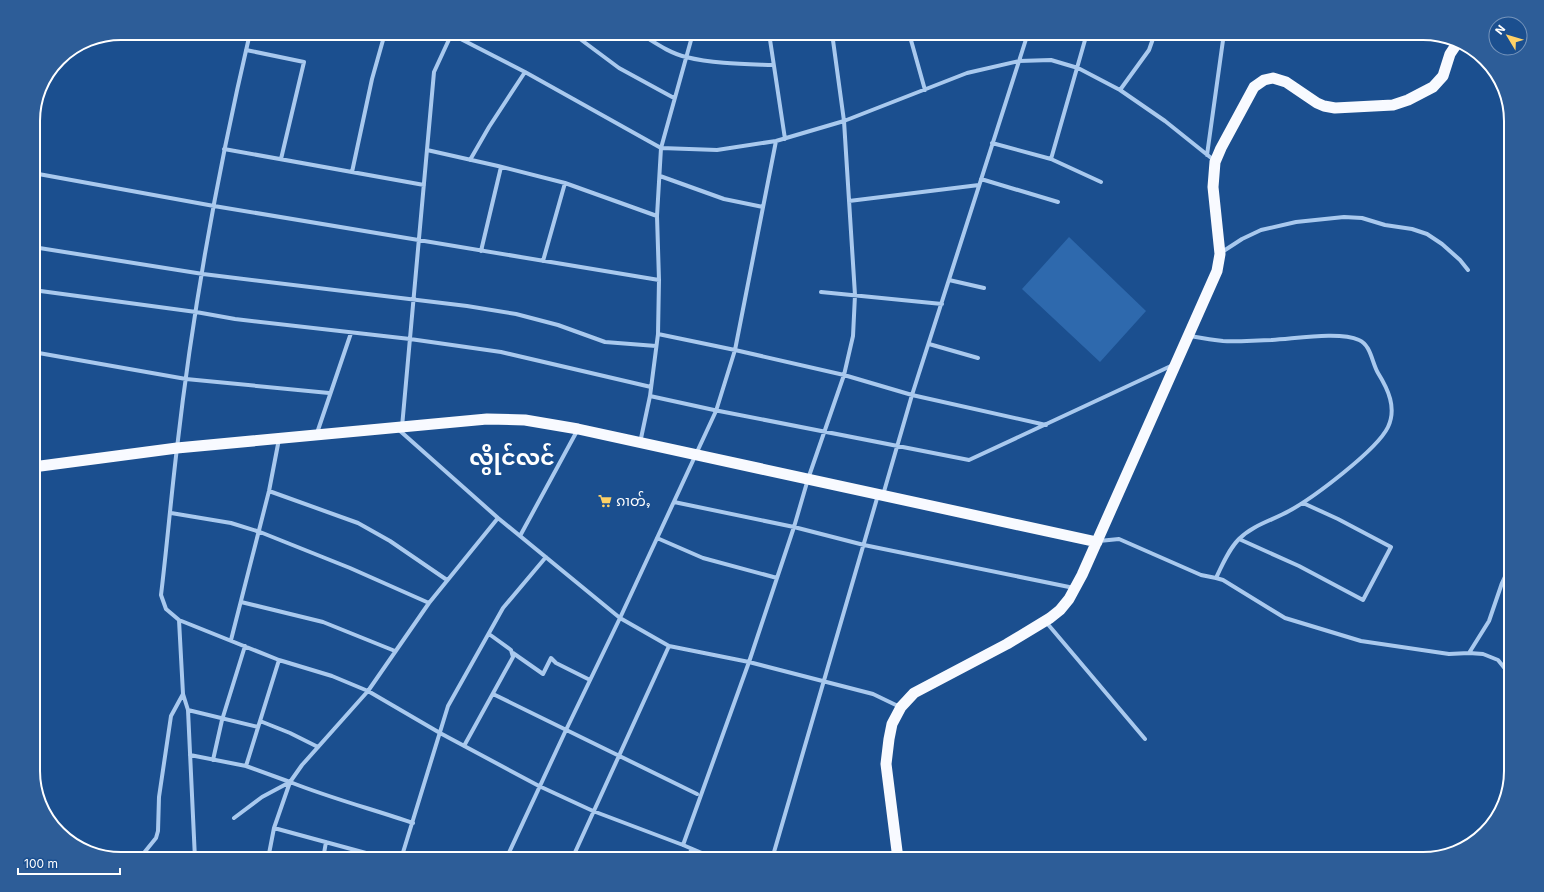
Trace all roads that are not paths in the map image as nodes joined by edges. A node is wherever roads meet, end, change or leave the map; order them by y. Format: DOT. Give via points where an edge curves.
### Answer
graph roads {
  1 [pos="248,40"];
  2 [pos="383,40"];
  3 [pos="449,40"];
  4 [pos="465,40"];
  5 [pos="581,40"];
  6 [pos="651,40"];
  7 [pos="691,40"];
  8 [pos="770,40"];
  9 [pos="833,40"];
  10 [pos="912,40"];
  11 [pos="1026,40"];
  12 [pos="1085,40"];
  13 [pos="1153,40"];
  14 [pos="1223,40"];
  15 [pos="1455,47"];
  16 [pos="246,50"];
  17 [pos="686,57"];
  18 [pos="1019,61"];
  19 [pos="774,65"];
  20 [pos="1078,68"];
  21 [pos="525,72"];
  22 [pos="924,90"];
  23 [pos="1120,90"];
  24 [pos="674,98"];
  25 [pos="844,121"];
  26 [pos="785,138"];
  27 [pos="776,141"];
  28 [pos="992,143"];
  29 [pos="662,148"];
  30 [pos="224,149"];
  31 [pos="427,150"];
  32 [pos="1211,158"];
  33 [pos="281,159"];
  34 [pos="1051,159"];
  35 [pos="470,160"];
  36 [pos="501,167"];
  37 [pos="352,172"];
  38 [pos="40,174"];
  39 [pos="660,176"];
  40 [pos="981,179"];
  41 [pos="1101,182"];
  42 [pos="565,183"];
  43 [pos="424,185"];
  44 [pos="979,185"];
  45 [pos="849,201"];
  46 [pos="1058,202"];
  47 [pos="214,206"];
  48 [pos="763,207"];
  49 [pos="656,216"];
  50 [pos="419,240"];
  51 [pos="40,248"];
  52 [pos="481,251"];
  53 [pos="1220,254"];
  54 [pos="543,261"];
  55 [pos="1468,270"];
  56 [pos="203,274"];
  57 [pos="659,280"];
  58 [pos="949,280"];
  59 [pos="984,288"];
  60 [pos="40,291"];
  61 [pos="821,292"];
  62 [pos="855,295"];
  63 [pos="414,300"];
  64 [pos="942,304"];
  65 [pos="196,312"];
  66 [pos="351,333"];
  67 [pos="658,334"];
  68 [pos="1188,336"];
  69 [pos="410,339"];
  70 [pos="929,344"];
  71 [pos="656,346"];
  72 [pos="735,350"];
  73 [pos="40,353"];
  74 [pos="978,358"];
  75 [pos="1175,364"];
  76 [pos="844,375"];
  77 [pos="186,379"];
  78 [pos="651,387"];
  79 [pos="329,393"];
  80 [pos="650,396"];
  81 [pos="912,396"];
  82 [pos="716,411"];
  83 [pos="1046,425"];
  84 [pos="399,427"];
  85 [pos="578,429"];
  86 [pos="824,432"];
  87 [pos="316,435"];
  88 [pos="279,439"];
  89 [pos="640,443"];
  90 [pos="897,447"];
  91 [pos="177,448"];
  92 [pos="696,455"];
  93 [pos="40,466"];
  94 [pos="808,479"];
  95 [pos="269,491"];
  96 [pos="881,495"];
  97 [pos="674,502"];
  98 [pos="1303,503"];
  99 [pos="170,513"];
  100 [pos="498,518"];
  101 [pos="794,528"];
  102 [pos="260,532"];
  103 [pos="520,536"];
  104 [pos="657,538"];
  105 [pos="1239,539"];
  106 [pos="1097,542"];
  107 [pos="864,545"];
  108 [pos="546,557"];
  109 [pos="777,578"];
  110 [pos="1216,578"];
  111 [pos="1504,579"];
  112 [pos="447,580"];
  113 [pos="1075,588"];
  114 [pos="241,602"];
  115 [pos="429,603"];
  116 [pos="620,618"];
  117 [pos="179,620"];
  118 [pos="1045,621"];
  119 [pos="489,634"];
  120 [pos="231,640"];
  121 [pos="245,646"];
  122 [pos="669,646"];
  123 [pos="396,652"];
  124 [pos="1469,653"];
  125 [pos="513,654"];
  126 [pos="279,660"];
  127 [pos="748,662"];
  128 [pos="1504,667"];
  129 [pos="590,680"];
  130 [pos="823,682"];
  131 [pos="368,691"];
  132 [pos="183,694"];
  133 [pos="493,694"];
  134 [pos="901,708"];
  135 [pos="188,710"];
  136 [pos="222,720"];
  137 [pos="260,721"];
  138 [pos="258,727"];
  139 [pos="566,730"];
  140 [pos="440,733"];
  141 [pos="1145,740"];
  142 [pos="464,746"];
  143 [pos="318,747"];
  144 [pos="190,755"];
  145 [pos="619,755"];
  146 [pos="213,760"];
  147 [pos="246,766"];
  148 [pos="290,782"];
  149 [pos="539,786"];
  150 [pos="697,794"];
  151 [pos="593,811"];
  152 [pos="234,818"];
  153 [pos="413,823"];
  154 [pos="274,828"];
  155 [pos="326,842"];
  156 [pos="683,845"];
  157 [pos="692,849"];
  158 [pos="145,852"];
  159 [pos="196,852"];
  160 [pos="269,852"];
  161 [pos="324,852"];
  162 [pos="355,852"];
  163 [pos="403,852"];
  164 [pos="509,852"];
  165 [pos="575,852"];
  166 [pos="690,852"];
  167 [pos="699,852"];
  168 [pos="774,852"];
  169 [pos="897,852"];
  1 -- 16 [label="street"];
  2 -- 37 [label="street"];
  3 -- 31 [label="street" via="434,72"];
  4 -- 21 [label="street"];
  5 -- 24 [label="street" via="619,68"];
  6 -- 17 [label="street"];
  7 -- 17 [label="street"];
  8 -- 19 [label="street"];
  9 -- 25 [label="street"];
  10 -- 22 [label="street"];
  11 -- 18 [label="street"];
  12 -- 20 [label="street"];
  13 -- 23 [label="street" via="1149,50"];
  14 -- 32 [label="street"];
  15 -- 32 [label="highway" via="1443,76 1433,87 1393,105 1329,107 1316,103 1286,82 1273,78 1264,80 1254,87"];
  16 -- 30 [label="street"];
  16 -- 33 [label="street" via="304,62"];
  17 -- 19 [label="street" via="734,64"];
  17 -- 24 [label="street"];
  18 -- 20 [label="street" via="1051,60"];
  18 -- 22 [label="street" via="967,73"];
  18 -- 28 [label="street"];
  19 -- 26 [label="street"];
  20 -- 23 [label="street"];
  20 -- 34 [label="street"];
  21 -- 29 [label="street"];
  21 -- 35 [label="street"];
  22 -- 25 [label="street"];
  23 -- 32 [label="street" via="1165,121"];
  24 -- 29 [label="street"];
  25 -- 26 [label="street"];
  25 -- 45 [label="street"];
  26 -- 27 [label="street"];
  27 -- 29 [label="street" via="717,150"];
  27 -- 48 [label="street"];
  28 -- 34 [label="street"];
  28 -- 40 [label="street"];
  29 -- 39 [label="street"];
  30 -- 33 [label="street"];
  30 -- 47 [label="street"];
  31 -- 35 [label="street"];
  31 -- 43 [label="street"];
  32 -- 53 [label="highway"];
  33 -- 37 [label="street"];
  34 -- 41 [label="street"];
  35 -- 36 [label="street"];
  36 -- 42 [label="street"];
  36 -- 52 [label="street"];
  37 -- 43 [label="street"];
  38 -- 47 [label="street"];
  39 -- 48 [label="street" via="724,199"];
  39 -- 49 [label="street"];
  40 -- 44 [label="street"];
  40 -- 46 [label="street"];
  42 -- 49 [label="street"];
  42 -- 54 [label="street"];
  43 -- 50 [label="street"];
  44 -- 45 [label="street"];
  44 -- 58 [label="street"];
  45 -- 62 [label="street"];
  47 -- 50 [label="street"];
  47 -- 56 [label="street"];
  48 -- 72 [label="street"];
  49 -- 57 [label="street"];
  50 -- 52 [label="street"];
  50 -- 63 [label="street"];
  51 -- 56 [label="street"];
  52 -- 54 [label="street"];
  53 -- 55 [label="street" via="1261,230 1296,222 1344,217 1362,218 1427,234 1442,244"];
  53 -- 68 [label="highway" via="1216,270"];
  54 -- 57 [label="street"];
  56 -- 63 [label="street"];
  56 -- 65 [label="street"];
  57 -- 67 [label="street"];
  58 -- 59 [label="street"];
  58 -- 64 [label="street"];
  60 -- 65 [label="street"];
  61 -- 62 [label="street"];
  62 -- 64 [label="street"];
  62 -- 76 [label="street" via="853,336"];
  63 -- 69 [label="street"];
  63 -- 71 [label="street" via="516,314 605,342"];
  64 -- 70 [label="street"];
  65 -- 66 [label="street"];
  65 -- 77 [label="street"];
  66 -- 69 [label="street"];
  66 -- 79 [label="street"];
  67 -- 71 [label="street"];
  67 -- 72 [label="street"];
  68 -- 75 [label="highway"];
  68 -- 98 [label="street" via="1224,341 1341,336 1365,344 1392,401 1388,427 1351,466"];
  69 -- 78 [label="street" via="501,352"];
  69 -- 84 [label="street"];
  70 -- 74 [label="street"];
  70 -- 81 [label="street"];
  71 -- 78 [label="street"];
  72 -- 76 [label="street"];
  72 -- 82 [label="street"];
  73 -- 77 [label="street"];
  75 -- 83 [label="street"];
  75 -- 106 [label="highway"];
  76 -- 81 [label="street"];
  76 -- 86 [label="street"];
  77 -- 79 [label="street"];
  77 -- 91 [label="street"];
  78 -- 80 [label="street"];
  79 -- 87 [label="street"];
  80 -- 82 [label="street"];
  80 -- 89 [label="street"];
  81 -- 83 [label="street"];
  81 -- 90 [label="street"];
  82 -- 86 [label="street"];
  82 -- 92 [label="street"];
  83 -- 90 [label="street" via="969,460"];
  84 -- 85 [label="highway" via="487,419 525,420"];
  84 -- 87 [label="highway"];
  84 -- 100 [label="street"];
  85 -- 89 [label="highway"];
  85 -- 103 [label="street"];
  86 -- 90 [label="street"];
  86 -- 94 [label="street"];
  87 -- 88 [label="highway"];
  88 -- 91 [label="highway"];
  88 -- 95 [label="street"];
  89 -- 92 [label="highway"];
  90 -- 96 [label="street"];
  91 -- 93 [label="highway"];
  91 -- 99 [label="street"];
  92 -- 94 [label="highway"];
  92 -- 97 [label="street"];
  94 -- 96 [label="highway"];
  94 -- 101 [label="street"];
  95 -- 102 [label="street"];
  95 -- 112 [label="street" via="358,523 390,541"];
  96 -- 106 [label="highway"];
  96 -- 107 [label="street"];
  97 -- 101 [label="street"];
  97 -- 104 [label="street"];
  98 -- 105 [label="street" via="1255,527"];
  98 -- 105 [label="street" via="1391,548 1363,600 1299,566"];
  99 -- 102 [label="street" via="231,523"];
  99 -- 117 [label="street" via="161,595 166,609"];
  100 -- 103 [label="street"];
  100 -- 112 [label="street"];
  101 -- 107 [label="street"];
  101 -- 109 [label="street"];
  102 -- 114 [label="street"];
  102 -- 115 [label="street"];
  103 -- 108 [label="street"];
  104 -- 109 [label="street" via="703,558"];
  104 -- 116 [label="street"];
  105 -- 110 [label="street"];
  106 -- 110 [label="street" via="1119,539 1201,575"];
  106 -- 113 [label="highway"];
  107 -- 113 [label="street"];
  107 -- 130 [label="street"];
  108 -- 116 [label="street"];
  108 -- 119 [label="street" via="503,608"];
  109 -- 127 [label="street"];
  110 -- 124 [label="street" via="1285,618 1361,641 1449,654"];
  111 -- 124 [label="street" via="1489,621"];
  112 -- 115 [label="street"];
  113 -- 118 [label="highway" via="1060,610"];
  114 -- 120 [label="street"];
  114 -- 123 [label="street" via="323,622"];
  115 -- 123 [label="street"];
  116 -- 122 [label="street"];
  116 -- 129 [label="street"];
  117 -- 120 [label="street"];
  117 -- 132 [label="street"];
  118 -- 134 [label="highway" via="914,693"];
  118 -- 141 [label="street"];
  119 -- 125 [label="street"];
  119 -- 140 [label="street" via="448,706"];
  120 -- 121 [label="street"];
  121 -- 126 [label="street"];
  121 -- 136 [label="street"];
  122 -- 127 [label="street"];
  122 -- 145 [label="street"];
  123 -- 131 [label="street"];
  124 -- 128 [label="street" via="1483,654 1498,660"];
  125 -- 129 [label="street" via="543,674 551,658"];
  125 -- 133 [label="street"];
  126 -- 131 [label="street" via="332,676"];
  126 -- 137 [label="street"];
  127 -- 130 [label="street"];
  127 -- 156 [label="street"];
  129 -- 139 [label="street"];
  130 -- 134 [label="street" via="873,694"];
  130 -- 168 [label="street"];
  131 -- 140 [label="street"];
  131 -- 143 [label="street"];
  132 -- 135 [label="street"];
  132 -- 158 [label="street" via="171,716 159,797 158,831"];
  133 -- 139 [label="street"];
  133 -- 142 [label="street"];
  134 -- 169 [label="highway" via="892,724 886,764"];
  135 -- 136 [label="street"];
  135 -- 144 [label="street"];
  136 -- 138 [label="street"];
  136 -- 146 [label="street"];
  137 -- 138 [label="street"];
  137 -- 143 [label="street"];
  138 -- 147 [label="street"];
  139 -- 145 [label="street"];
  139 -- 149 [label="street"];
  140 -- 142 [label="street"];
  140 -- 153 [label="street"];
  142 -- 149 [label="street"];
  143 -- 148 [label="street"];
  144 -- 146 [label="street"];
  144 -- 159 [label="street"];
  145 -- 150 [label="street"];
  145 -- 151 [label="street"];
  146 -- 147 [label="street"];
  147 -- 148 [label="street"];
  148 -- 152 [label="street" via="262,797"];
  148 -- 153 [label="street" via="322,795"];
  148 -- 154 [label="street"];
  149 -- 151 [label="street"];
  149 -- 164 [label="street"];
  151 -- 156 [label="street"];
  151 -- 165 [label="street"];
  153 -- 163 [label="street"];
  154 -- 155 [label="street"];
  154 -- 160 [label="street"];
  155 -- 161 [label="street"];
  155 -- 162 [label="street"];
  156 -- 157 [label="street"];
  157 -- 166 [label="street"];
  157 -- 167 [label="street"];
}
